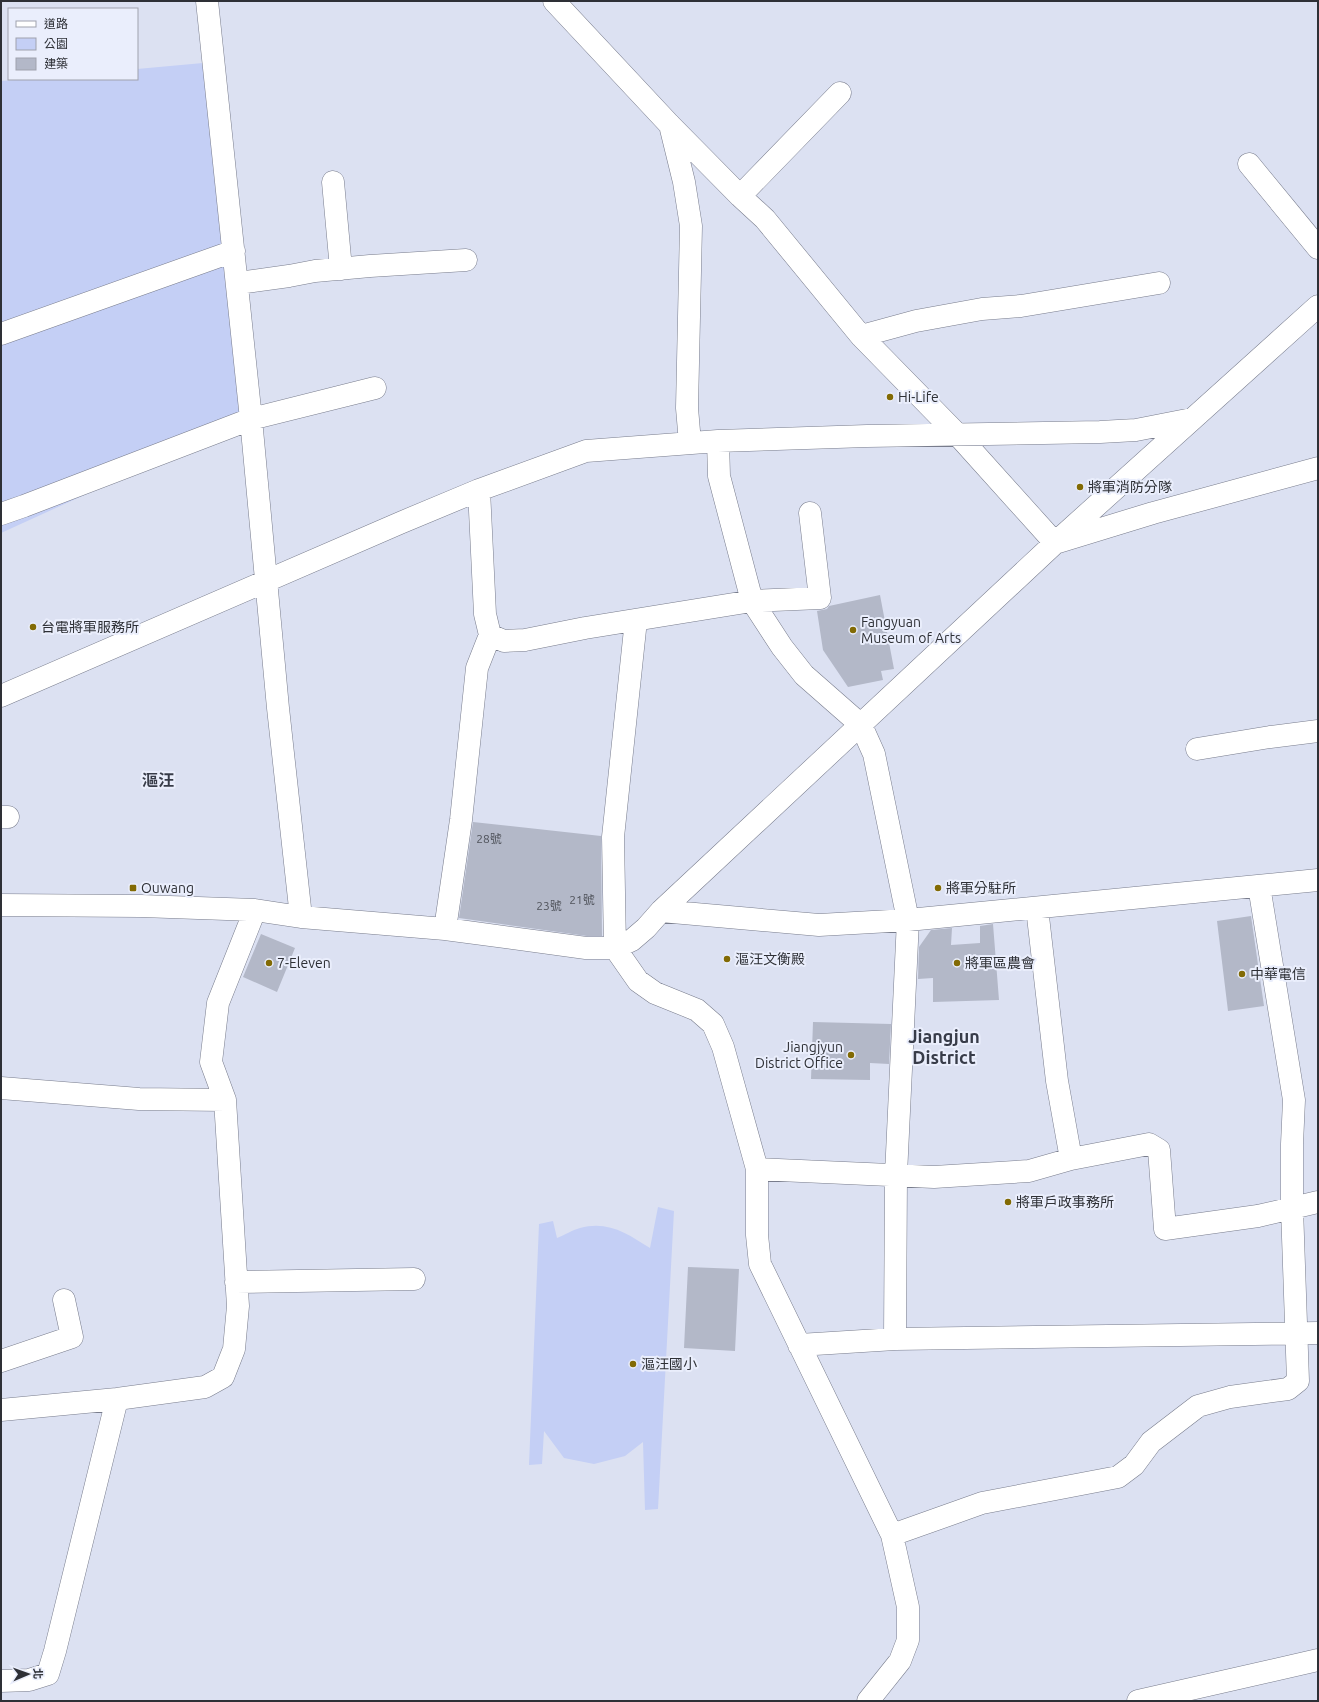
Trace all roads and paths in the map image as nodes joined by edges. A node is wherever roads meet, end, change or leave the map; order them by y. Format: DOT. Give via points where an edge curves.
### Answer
graph roads {
  1 [pos="207,1"];
  2 [pos="554,1"];
  3 [pos="840,93"];
  4 [pos="669,124"];
  5 [pos="1249,164"];
  6 [pos="333,182"];
  7 [pos="740,196"];
  8 [pos="1318,248"];
  9 [pos="234,251"];
  10 [pos="466,260"];
  11 [pos="341,269"];
  12 [pos="238,282"];
  13 [pos="1159,283"];
  14 [pos="1318,306"];
  15 [pos="1,334"];
  16 [pos="861,336"];
  17 [pos="375,388"];
  18 [pos="251,419"];
  19 [pos="1192,419"];
  20 [pos="956,433"];
  21 [pos="718,441"];
  22 [pos="690,443"];
  23 [pos="1318,468"];
  24 [pos="479,490"];
  25 [pos="810,513"];
  26 [pos="1,514"];
  27 [pos="1056,543"];
  28 [pos="267,582"];
  29 [pos="752,601"];
  30 [pos="636,620"];
  31 [pos="490,635"];
  32 [pos="1,696"];
  33 [pos="861,725"];
  34 [pos="1318,731"];
  35 [pos="1197,749"];
  36 [pos="1318,880"];
  37 [pos="1259,886"];
  38 [pos="1,905"];
  39 [pos="1037,908"];
  40 [pos="255,910"];
  41 [pos="661,911"];
  42 [pos="301,917"];
  43 [pos="908,920"];
  44 [pos="445,929"];
  45 [pos="615,948"];
  46 [pos="1,1088"];
  47 [pos="225,1100"];
  48 [pos="1071,1159"];
  49 [pos="757,1169"];
  50 [pos="896,1175"];
  51 [pos="1318,1202"];
  52 [pos="1292,1208"];
  53 [pos="414,1279"];
  54 [pos="236,1282"];
  55 [pos="64,1300"];
  56 [pos="1308,1333"];
  57 [pos="895,1339"];
  58 [pos="799,1345"];
  59 [pos="1,1361"];
  60 [pos="117,1399"];
  61 [pos="1,1410"];
  62 [pos="892,1534"];
  63 [pos="1318,1660"];
  64 [pos="1,1681"];
  65 [pos="868,1701"];
  66 [pos="1138,1701"];
  1 -- 9 [label="street"];
  2 -- 4 [label="street"];
  3 -- 7 [label="street"];
  4 -- 7 [label="street"];
  4 -- 22 [label="street" via="684,182 691,226 687,408"];
  5 -- 8 [label="street"];
  6 -- 11 [label="street"];
  7 -- 16 [label="street" via="765,219"];
  9 -- 12 [label="street"];
  9 -- 15 [label="street"];
  10 -- 11 [label="street"];
  11 -- 12 [label="street"];
  12 -- 18 [label="street"];
  13 -- 16 [label="street" via="1021,306 982,309 916,321"];
  14 -- 19 [label="street"];
  16 -- 20 [label="street"];
  17 -- 18 [label="street"];
  18 -- 26 [label="street"];
  18 -- 28 [label="street"];
  19 -- 20 [label="street" via="1136,430"];
  19 -- 27 [label="street"];
  20 -- 21 [label="street"];
  20 -- 27 [label="street"];
  21 -- 22 [label="street"];
  21 -- 29 [label="street" via="719,476"];
  22 -- 24 [label="street" via="586,451"];
  23 -- 27 [label="street" via="1153,513"];
  24 -- 28 [label="street"];
  24 -- 31 [label="street" via="485,614"];
  25 -- 29 [label="street" via="820,598"];
  27 -- 33 [label="street"];
  28 -- 32 [label="street"];
  28 -- 42 [label="street"];
  29 -- 30 [label="street"];
  29 -- 33 [label="street" via="804,675"];
  30 -- 31 [label="street" via="525,640 504,641"];
  30 -- 45 [label="street" via="613,837"];
  31 -- 44 [label="street" via="478,668 461,820"];
  33 -- 41 [label="street"];
  33 -- 43 [label="street" via="874,754"];
  34 -- 35 [label="street"];
  36 -- 37 [label="street"];
  37 -- 39 [label="street"];
  37 -- 52 [label="street" via="1294,1100"];
  38 -- 40 [label="street"];
  39 -- 43 [label="street"];
  39 -- 48 [label="street" via="1057,1081"];
  40 -- 42 [label="street"];
  40 -- 47 [label="street" via="218,1003 211,1062"];
  41 -- 43 [label="street" via="818,925"];
  41 -- 45 [label="street" via="632,940"];
  42 -- 44 [label="street"];
  43 -- 50 [label="street"];
  44 -- 45 [label="street" via="586,948"];
  45 -- 49 [label="street" via="638,980 655,993 697,1010 713,1024 723,1047"];
  46 -- 47 [label="street" via="139,1099"];
  47 -- 54 [label="street"];
  48 -- 50 [label="street" via="1029,1171 934,1177"];
  48 -- 52 [label="street" via="1148,1144 1159,1150 1165,1229 1258,1216"];
  49 -- 50 [label="street"];
  49 -- 58 [label="street" via="757,1235 760,1264"];
  50 -- 57 [label="street"];
  51 -- 52 [label="street"];
  52 -- 56 [label="street"];
  53 -- 54 [label="street"];
  54 -- 60 [label="street" via="238,1306 234,1349 223,1376 205,1388"];
  55 -- 59 [label="street" via="72,1337"];
  56 -- 57 [label="street"];
  56 -- 62 [label="street" via="1298,1381 1288,1389 1230,1397 1198,1406 1151,1442 1134,1465 1118,1477 982,1503"];
  57 -- 58 [label="street"];
  58 -- 62 [label="street"];
  60 -- 61 [label="street"];
  60 -- 64 [label="street" via="48,1674 29,1680"];
  62 -- 65 [label="street" via="908,1608 908,1640 900,1661"];
  63 -- 66 [label="street"];
}
